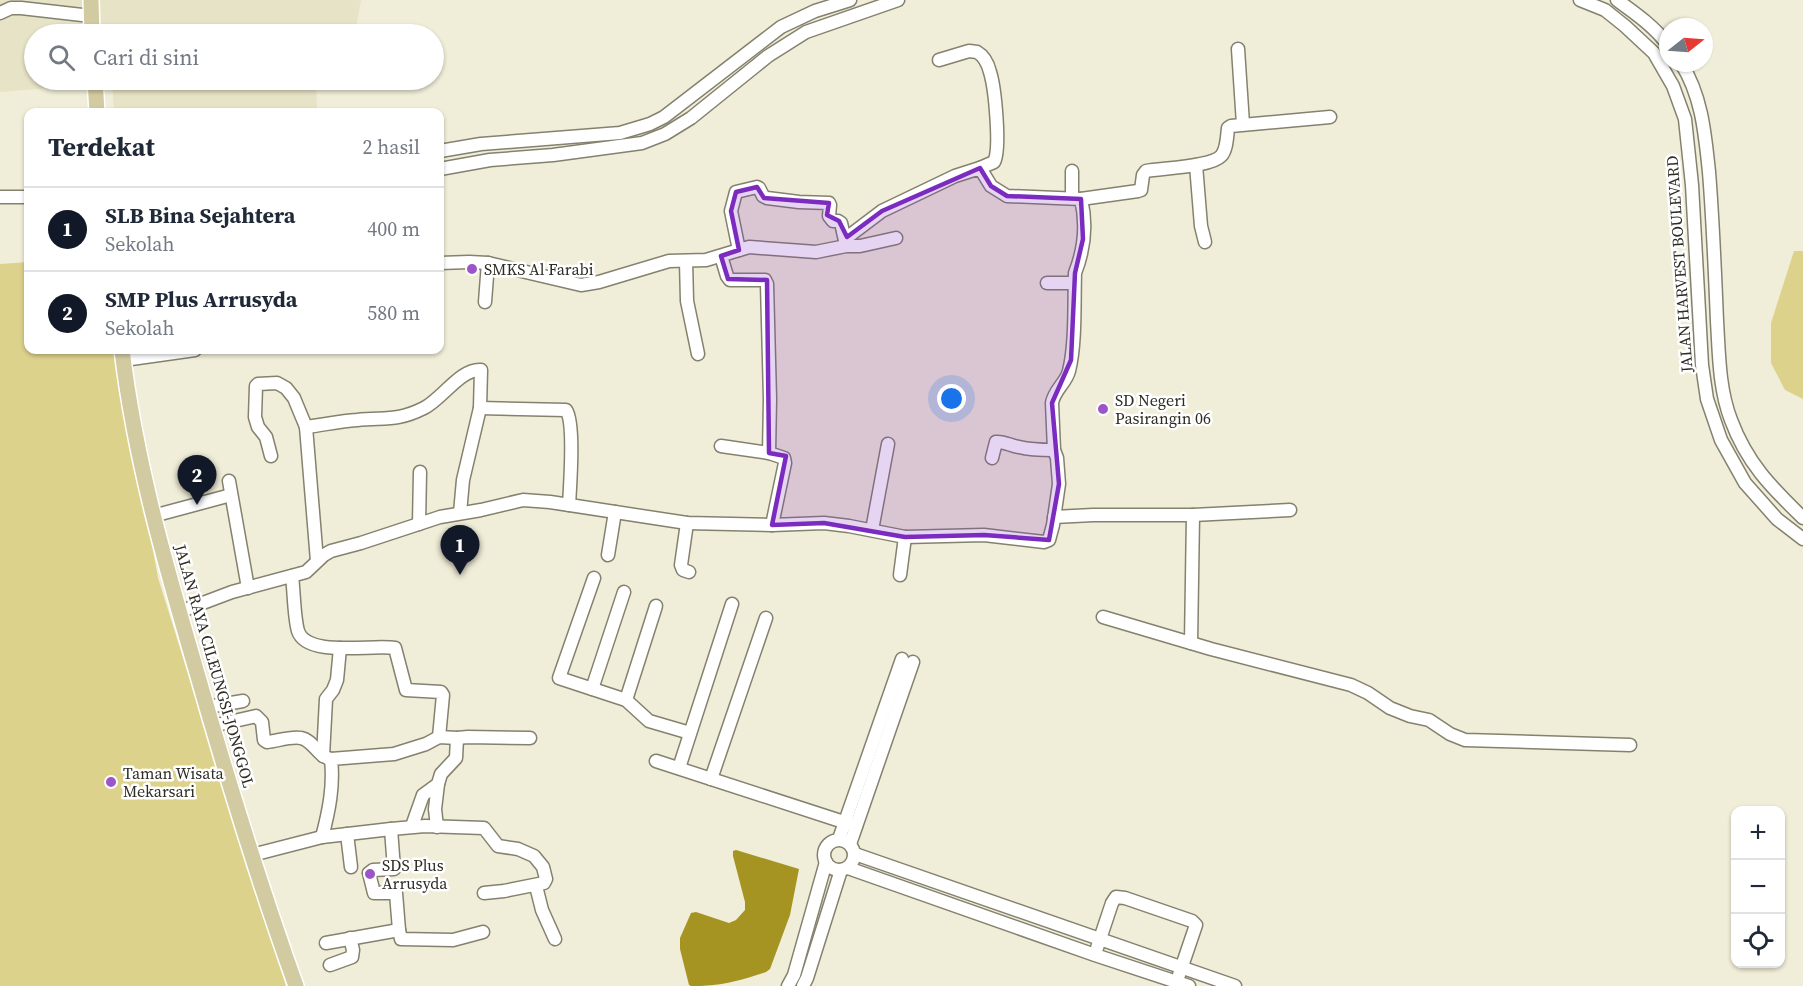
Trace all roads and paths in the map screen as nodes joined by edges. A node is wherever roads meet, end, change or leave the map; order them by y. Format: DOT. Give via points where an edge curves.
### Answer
graph roads {
  1 [pos="92,0"];
  2 [pos="850,0"];
  3 [pos="898,0"];
  4 [pos="1580,0"];
  5 [pos="1617,0"];
  6 [pos="0,13"];
  7 [pos="91,16"];
  8 [pos="91,24"];
  9 [pos="1659,34"];
  10 [pos="1238,49"];
  11 [pos="939,60"];
  12 [pos="1687,72"];
  13 [pos="96,90"];
  14 [pos="98,108"];
  15 [pos="1330,117"];
  16 [pos="1243,124"];
  17 [pos="444,150"];
  18 [pos="1196,165"];
  19 [pos="980,168"];
  20 [pos="444,169"];
  21 [pos="1072,171"];
  22 [pos="0,196"];
  23 [pos="24,197"];
  24 [pos="1077,198"];
  25 [pos="896,238"];
  26 [pos="1205,242"];
  27 [pos="845,243"];
  28 [pos="739,250"];
  29 [pos="721,256"];
  30 [pos="686,261"];
  31 [pos="444,263"];
  32 [pos="488,263"];
  33 [pos="1047,283"];
  34 [pos="1074,283"];
  35 [pos="484,302"];
  36 [pos="171,354"];
  37 [pos="698,354"];
  38 [pos="123,355"];
  39 [pos="480,408"];
  40 [pos="306,427"];
  41 [pos="888,444"];
  42 [pos="721,446"];
  43 [pos="1054,450"];
  44 [pos="769,453"];
  45 [pos="271,456"];
  46 [pos="992,458"];
  47 [pos="420,472"];
  48 [pos="229,481"];
  49 [pos="231,495"];
  50 [pos="569,505"];
  51 [pos="1290,510"];
  52 [pos="615,512"];
  53 [pos="460,513"];
  54 [pos="1193,515"];
  55 [pos="153,516"];
  56 [pos="1054,517"];
  57 [pos="1803,518"];
  58 [pos="687,523"];
  59 [pos="419,524"];
  60 [pos="772,525"];
  61 [pos="872,530"];
  62 [pos="905,537"];
  63 [pos="1802,537"];
  64 [pos="608,555"];
  65 [pos="317,561"];
  66 [pos="689,572"];
  67 [pos="900,575"];
  68 [pos="292,576"];
  69 [pos="594,578"];
  70 [pos="248,588"];
  71 [pos="624,592"];
  72 [pos="732,604"];
  73 [pos="656,606"];
  74 [pos="179,612"];
  75 [pos="1103,617"];
  76 [pos="766,618"];
  77 [pos="1191,643"];
  78 [pos="340,648"];
  79 [pos="908,660"];
  80 [pos="592,689"];
  81 [pos="243,700"];
  82 [pos="626,700"];
  83 [pos="207,707"];
  84 [pos="212,726"];
  85 [pos="690,733"];
  86 [pos="439,736"];
  87 [pos="457,738"];
  88 [pos="530,738"];
  89 [pos="1630,745"];
  90 [pos="327,758"];
  91 [pos="656,760"];
  92 [pos="679,768"];
  93 [pos="711,778"];
  94 [pos="438,784"];
  95 [pos="850,824"];
  96 [pos="412,826"];
  97 [pos="437,827"];
  98 [pos="391,828"];
  99 [pos="347,834"];
  100 [pos="321,837"];
  101 [pos="848,846"];
  102 [pos="252,855"];
  103 [pos="826,862"];
  104 [pos="351,867"];
  105 [pos="844,869"];
  106 [pos="536,886"];
  107 [pos="484,893"];
  108 [pos="399,930"];
  109 [pos="483,932"];
  110 [pos="350,938"];
  111 [pos="555,939"];
  112 [pos="1100,940"];
  113 [pos="326,943"];
  114 [pos="1095,955"];
  115 [pos="330,965"];
  116 [pos="1181,968"];
  117 [pos="1177,982"];
  118 [pos="296,986"];
  119 [pos="788,986"];
  120 [pos="803,986"];
  121 [pos="1190,986"];
  122 [pos="1235,986"];
  1 -- 7 [label="main road"];
  2 -- 17 [label="street" via="781,27 650,124 620,133"];
  3 -- 20 [label="street" via="806,32 768,56 691,118 650,140"];
  4 -- 63 [label="street, JALAN HARVEST BOULEVARD" via="1605,10 1625,26 1654,53 1673,86 1685,119 1690,163 1707,399 1721,440 1745,483 1777,519"];
  5 -- 9 [label="street"];
  6 -- 7 [label="street" via="21,8"];
  7 -- 8 [label="main road"];
  10 -- 16 [label="street"];
  11 -- 19 [label="street" via="977,51 990,72 998,152 994,162"];
  12 -- 57 [label="street, JALAN HARVEST BOULEVARD" via="1705,129 1720,377 1730,419 1762,478"];
  13 -- 14 [label="main road"];
  15 -- 16 [label="street"];
  16 -- 18 [label="street" via="1229,127 1221,157"];
  18 -- 24 [label="street" via="1146,171 1138,191"];
  18 -- 26 [label="street"];
  19 -- 24 [label="street" via="991,186 1003,195"];
  19 -- 27 [label="street" via="882,211"];
  21 -- 24 [label="street"];
  22 -- 23 [label="street"];
  24 -- 34 [label="street" via="1084,214 1080,263"];
  25 -- 27 [label="street" via="860,246"];
  27 -- 28 [label="street" via="816,252 752,247"];
  27 -- 28 [label="street" via="841,223 829,216 829,203 768,198 757,187 736,192 731,211"];
  28 -- 29 [label="street"];
  29 -- 30 [label="street"];
  29 -- 44 [label="street" via="729,280 766,282"];
  30 -- 32 [label="street" via="669,261 581,285"];
  30 -- 37 [label="street" via="687,301"];
  31 -- 32 [label="street"];
  32 -- 35 [label="street"];
  33 -- 34 [label="street"];
  34 -- 43 [label="street" via="1069,371 1052,399"];
  36 -- 38 [label="street" via="141,359"];
  38 -- 55 [label="main road, JALAN RAYA CILEUNGSI-JONGGOL"];
  39 -- 40 [label="street" via="482,372 478,369 413,413 398,418"];
  39 -- 50 [label="street" via="566,410 570,429"];
  39 -- 53 [label="street" via="463,480"];
  40 -- 45 [label="street" via="286,388 277,383 258,384 255,417"];
  40 -- 65 [label="street"];
  41 -- 61 [label="street"];
  42 -- 44 [label="street"];
  43 -- 46 [label="street" via="1033,450 999,441"];
  43 -- 56 [label="street" via="1059,484"];
  44 -- 60 [label="street" via="785,460"];
  47 -- 59 [label="street"];
  48 -- 49 [label="street"];
  49 -- 55 [label="street"];
  49 -- 70 [label="street"];
  50 -- 52 [label="street"];
  50 -- 53 [label="street" via="523,501"];
  51 -- 54 [label="street"];
  52 -- 58 [label="street"];
  52 -- 64 [label="street"];
  53 -- 59 [label="street"];
  54 -- 56 [label="street"];
  54 -- 77 [label="street"];
  55 -- 74 [label="main road, JALAN RAYA CILEUNGSI-JONGGOL"];
  56 -- 62 [label="street" via="1047,542 984,535"];
  58 -- 60 [label="street"];
  58 -- 66 [label="street" via="681,565"];
  59 -- 65 [label="street" via="331,551"];
  60 -- 61 [label="street" via="824,523"];
  61 -- 62 [label="street"];
  62 -- 67 [label="street"];
  65 -- 68 [label="street" via="306,572"];
  68 -- 70 [label="street"];
  68 -- 78 [label="street" via="300,635 318,646"];
  69 -- 80 [label="street" via="559,678"];
  70 -- 74 [label="street"];
  71 -- 80 [label="street"];
  72 -- 85 [label="street"];
  73 -- 82 [label="street"];
  74 -- 83 [label="main road, JALAN RAYA CILEUNGSI-JONGGOL"];
  75 -- 77 [label="street"];
  76 -- 93 [label="street"];
  77 -- 89 [label="street" via="1351,685 1390,708 1429,720 1465,740"];
  78 -- 86 [label="street" via="396,648 406,690 443,694"];
  78 -- 90 [label="street" via="337,680 326,699"];
  79 -- 95 [label="street"];
  80 -- 82 [label="street"];
  81 -- 83 [label="street"];
  82 -- 85 [label="street" via="649,721"];
  83 -- 84 [label="main road, JALAN RAYA CILEUNGSI-JONGGOL"];
  84 -- 90 [label="street" via="256,716 262,722 267,742 303,738"];
  84 -- 102 [label="main road, JALAN RAYA CILEUNGSI-JONGGOL"];
  85 -- 92 [label="street"];
  86 -- 87 [label="street"];
  86 -- 90 [label="street" via="394,754"];
  87 -- 88 [label="street"];
  87 -- 94 [label="street" via="456,758 441,774"];
  90 -- 100 [label="street" via="333,774 332,792"];
  91 -- 92 [label="street"];
  92 -- 93 [label="street"];
  93 -- 95 [label="street"];
  94 -- 96 [label="street" via="423,795"];
  94 -- 97 [label="street"];
  95 -- 101 [label="street"];
  96 -- 97 [label="street"];
  96 -- 98 [label="street"];
  97 -- 106 [label="street" via="484,828 498,846 534,856 543,867 546,881"];
  98 -- 99 [label="street"];
  98 -- 108 [label="street" via="394,869 369,873 374,893 396,893"];
  99 -- 100 [label="street"];
  99 -- 104 [label="street"];
  100 -- 102 [label="street"];
  101 -- 103 [label="street" via="831,841 824,855"];
  101 -- 105 [label="street" via="853,861"];
  101 -- 112 [label="street"];
  102 -- 118 [label="main road, JALAN RAYA CILEUNGSI-JONGGOL"];
  103 -- 105 [label="street" via="832,868"];
  103 -- 119 [label="street"];
  105 -- 114 [label="street"];
  105 -- 120 [label="street"];
  106 -- 107 [label="street"];
  106 -- 111 [label="street"];
  108 -- 109 [label="street" via="401,939 440,941"];
  108 -- 110 [label="street"];
  110 -- 113 [label="street"];
  110 -- 115 [label="street" via="352,957"];
  112 -- 114 [label="street"];
  112 -- 116 [label="street"];
  112 -- 116 [label="street" via="1116,897 1192,921 1195,931"];
  114 -- 117 [label="street"];
  116 -- 117 [label="street"];
  116 -- 122 [label="street"];
  117 -- 121 [label="street"];
}
